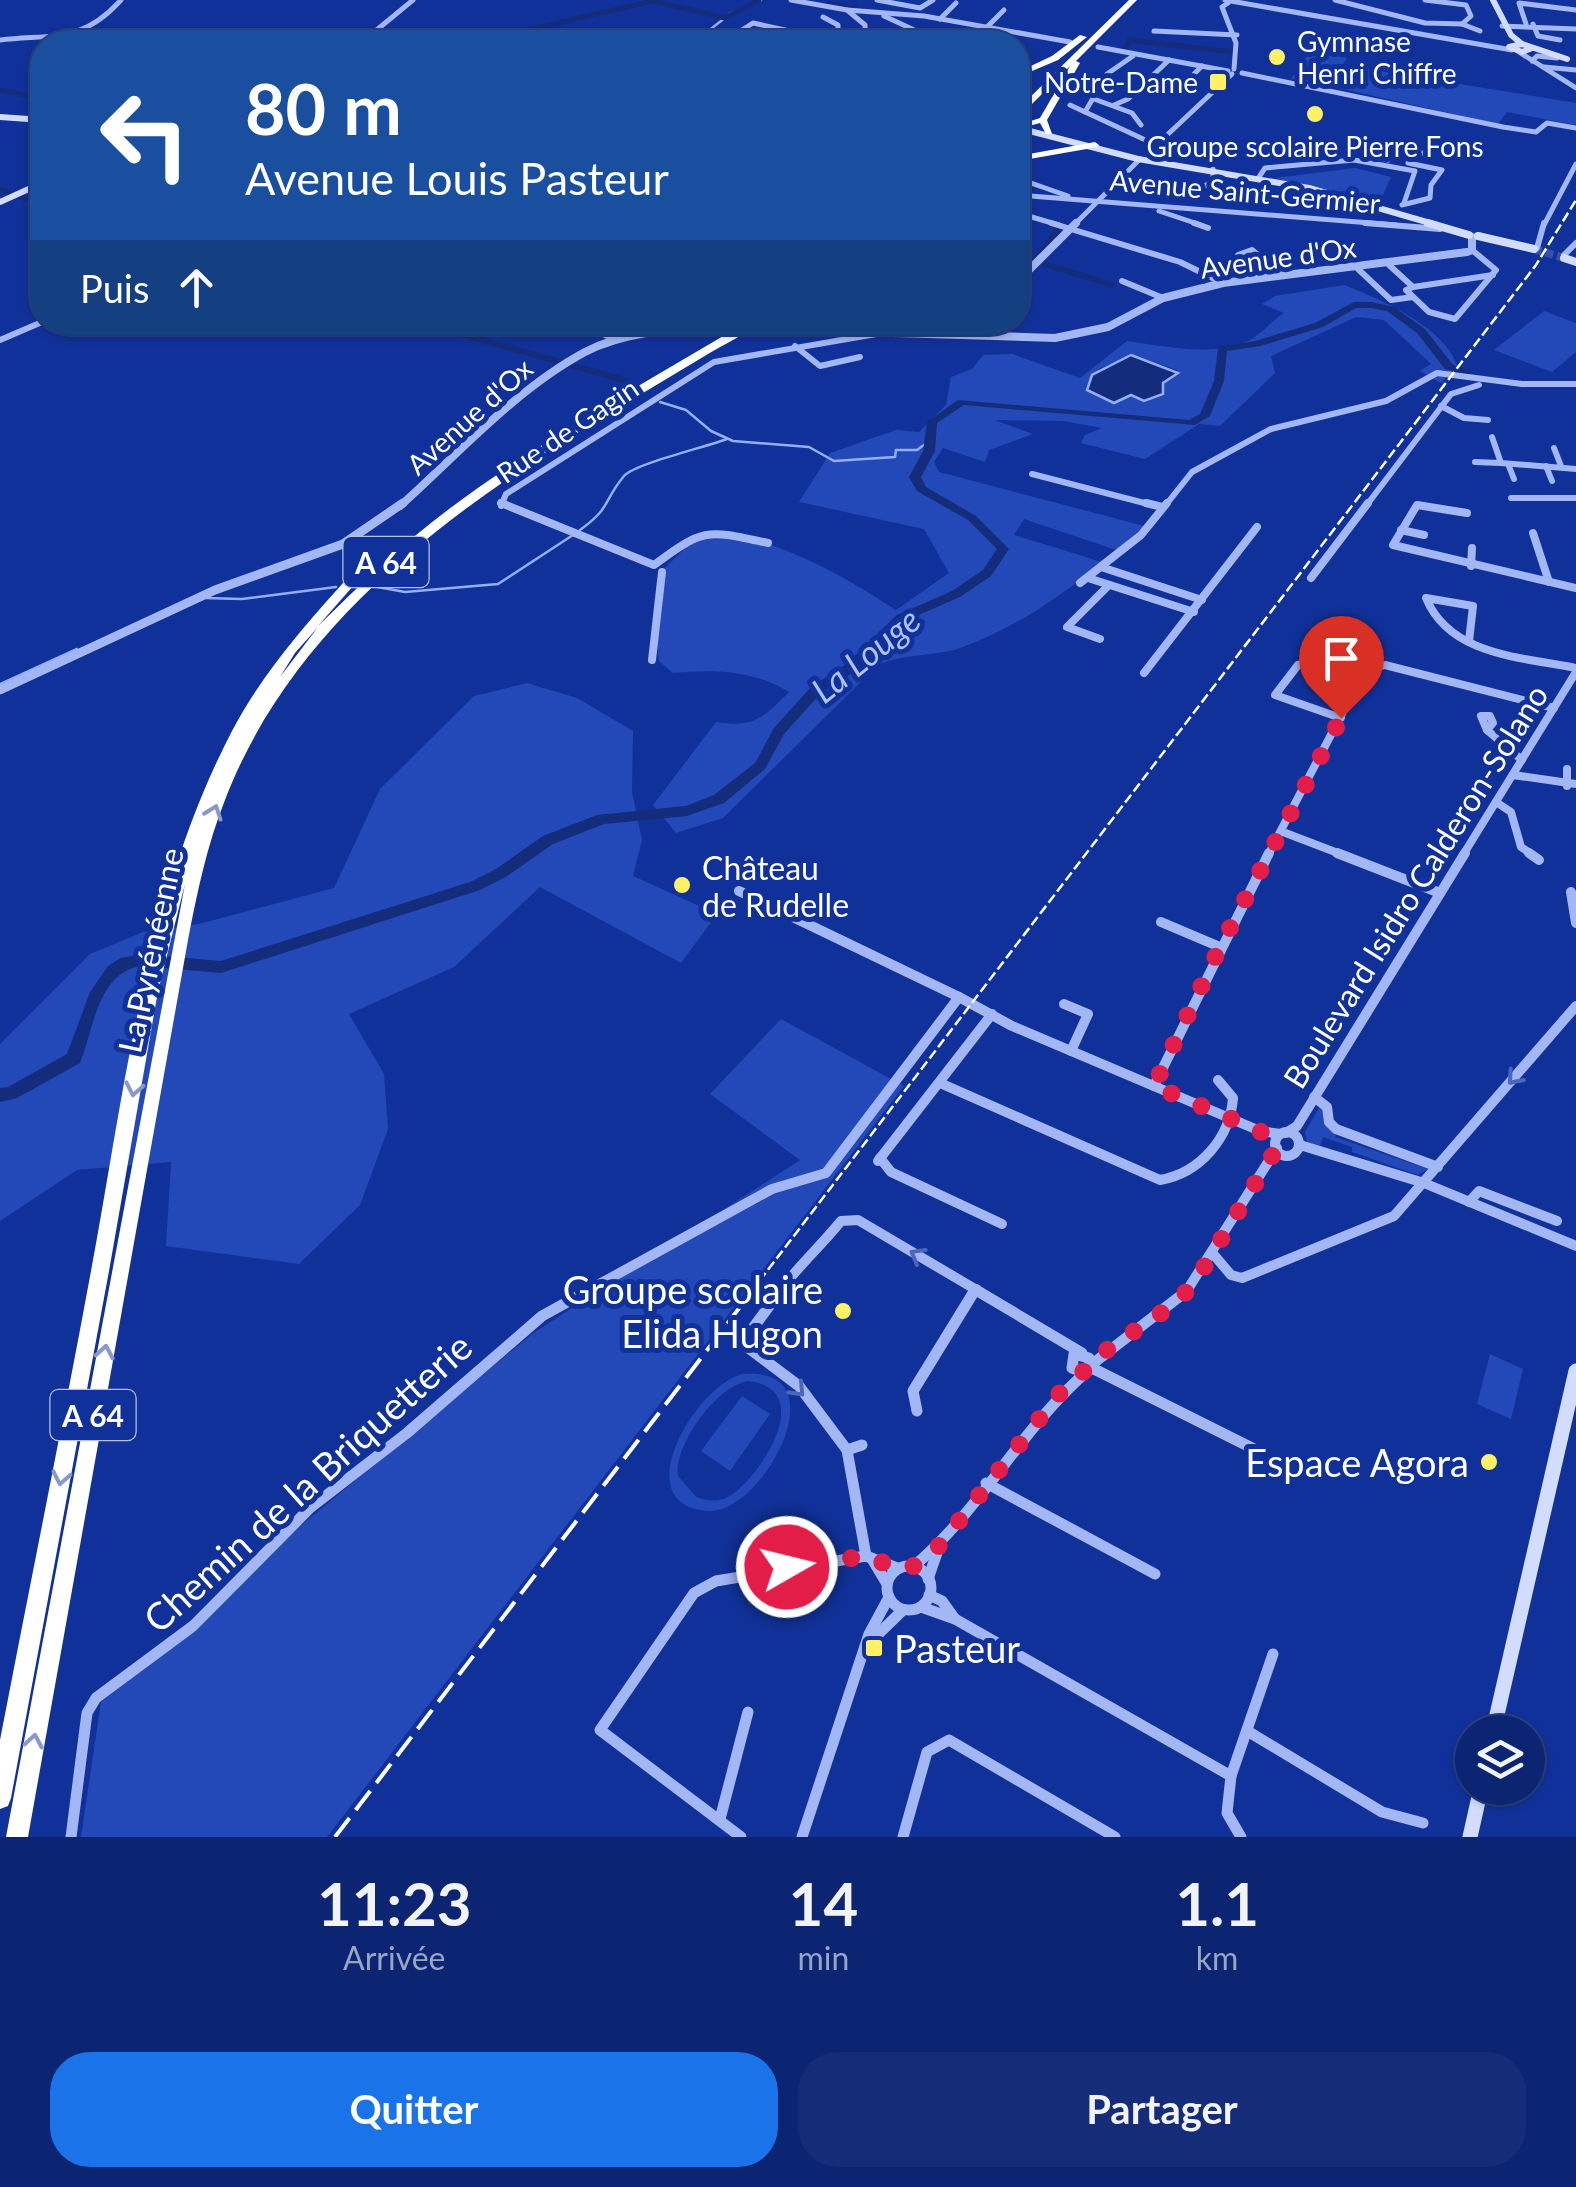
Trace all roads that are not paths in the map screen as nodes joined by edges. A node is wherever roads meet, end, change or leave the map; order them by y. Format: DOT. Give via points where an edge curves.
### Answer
graph roads {
  1 [pos="121,0"];
  2 [pos="413,0"];
  3 [pos="791,0"];
  4 [pos="867,0"];
  5 [pos="876,0"];
  6 [pos="933,0"];
  7 [pos="1124,0"];
  8 [pos="1133,0"];
  9 [pos="1337,0"];
  10 [pos="1425,0"];
  11 [pos="1491,0"];
  12 [pos="1231,1"];
  13 [pos="1465,3"];
  14 [pos="956,4"];
  15 [pos="1004,10"];
  16 [pos="1576,10"];
  17 [pos="860,12"];
  18 [pos="885,14"];
  19 [pos="1390,14"];
  20 [pos="823,17"];
  21 [pos="940,19"];
  22 [pos="1462,24"];
  23 [pos="1507,24"];
  24 [pos="1529,24"];
  25 [pos="988,26"];
  26 [pos="1384,26"];
  27 [pos="1576,29"];
  28 [pos="87,30"];
  29 [pos="377,30"];
  30 [pos="741,30"];
  31 [pos="786,30"];
  32 [pos="838,30"];
  33 [pos="867,30"];
  34 [pos="916,30"];
  35 [pos="1008,30"];
  36 [pos="1154,31"];
  37 [pos="1480,31"];
  38 [pos="1030,34"];
  39 [pos="1237,35"];
  40 [pos="30,37"];
  41 [pos="0,40"];
  42 [pos="1560,40"];
  43 [pos="1070,42"];
  44 [pos="1091,43"];
  45 [pos="1520,48"];
  46 [pos="1134,55"];
  47 [pos="1557,58"];
  48 [pos="1567,59"];
  49 [pos="1169,60"];
  50 [pos="1576,60"];
  51 [pos="1532,61"];
  52 [pos="1202,66"];
  53 [pos="1542,68"];
  54 [pos="1030,70"];
  55 [pos="1576,70"];
  56 [pos="1231,71"];
  57 [pos="1242,73"];
  58 [pos="1576,88"];
  59 [pos="1176,92"];
  60 [pos="1030,94"];
  61 [pos="1094,98"];
  62 [pos="1030,101"];
  63 [pos="1114,104"];
  64 [pos="1070,105"];
  65 [pos="1085,112"];
  66 [pos="0,117"];
  67 [pos="30,119"];
  68 [pos="1043,120"];
  69 [pos="1030,124"];
  70 [pos="1141,125"];
  71 [pos="1576,128"];
  72 [pos="1030,129"];
  73 [pos="1030,129"];
  74 [pos="1050,132"];
  75 [pos="1364,141"];
  76 [pos="1096,145"];
  77 [pos="1387,146"];
  78 [pos="1152,152"];
  79 [pos="1427,154"];
  80 [pos="1137,155"];
  81 [pos="1382,156"];
  82 [pos="1030,157"];
  83 [pos="1359,158"];
  84 [pos="1576,164"];
  85 [pos="1213,169"];
  86 [pos="1259,178"];
  87 [pos="1175,181"];
  88 [pos="1030,183"];
  89 [pos="30,188"];
  90 [pos="1030,196"];
  91 [pos="1080,200"];
  92 [pos="0,202"];
  93 [pos="1098,202"];
  94 [pos="1404,204"];
  95 [pos="1150,206"];
  96 [pos="1394,214"];
  97 [pos="1030,216"];
  98 [pos="1424,225"];
  99 [pos="1068,226"];
  100 [pos="1208,228"];
  101 [pos="1473,236"];
  102 [pos="1115,242"];
  103 [pos="1576,243"];
  104 [pos="1107,249"];
  105 [pos="1536,249"];
  106 [pos="1472,250"];
  107 [pos="1564,256"];
  108 [pos="1261,262"];
  109 [pos="1576,262"];
  110 [pos="1388,265"];
  111 [pos="1358,269"];
  112 [pos="1030,271"];
  113 [pos="1493,274"];
  114 [pos="1283,276"];
  115 [pos="1468,278"];
  116 [pos="1122,281"];
  117 [pos="1223,284"];
  118 [pos="1483,286"];
  119 [pos="1413,287"];
  120 [pos="1412,296"];
  121 [pos="1163,298"];
  122 [pos="30,327"];
  123 [pos="596,335"];
  124 [pos="617,335"];
  125 [pos="637,335"];
  126 [pos="720,335"];
  127 [pos="745,335"];
  128 [pos="869,335"];
  129 [pos="936,335"];
  130 [pos="620,339"];
  131 [pos="0,340"];
  132 [pos="601,340"];
  133 [pos="796,346"];
  134 [pos="860,357"];
  135 [pos="1522,384"];
  136 [pos="1576,384"];
  137 [pos="1441,406"];
  138 [pos="1488,420"];
  139 [pos="1492,437"];
  140 [pos="1554,448"];
  141 [pos="1476,462"];
  142 [pos="1505,464"];
  143 [pos="1546,466"];
  144 [pos="1560,466"];
  145 [pos="1576,469"];
  146 [pos="1032,474"];
  147 [pos="1514,479"];
  148 [pos="1552,481"];
  149 [pos="1511,498"];
  150 [pos="1576,498"];
  151 [pos="1162,508"];
  152 [pos="1468,513"];
  153 [pos="1257,527"];
  154 [pos="1401,530"];
  155 [pos="1533,533"];
  156 [pos="574,534"];
  157 [pos="1424,536"];
  158 [pos="768,544"];
  159 [pos="1472,548"];
  160 [pos="1455,563"];
  161 [pos="1471,566"];
  162 [pos="1101,567"];
  163 [pos="662,572"];
  164 [pos="1454,575"];
  165 [pos="1510,575"];
  166 [pos="1311,578"];
  167 [pos="1549,582"];
  168 [pos="1109,585"];
  169 [pos="1511,587"];
  170 [pos="1576,588"];
  171 [pos="1202,600"];
  172 [pos="1194,612"];
  173 [pos="1100,639"];
  174 [pos="1469,641"];
  175 [pos="1350,648"];
  176 [pos="652,660"];
  177 [pos="1378,665"];
  178 [pos="1576,670"];
  179 [pos="1144,673"];
  180 [pos="0,690"];
  181 [pos="1354,690"];
  182 [pos="1554,708"];
  183 [pos="1341,718"];
  184 [pos="1486,730"];
  185 [pos="1522,760"];
  186 [pos="1567,769"];
  187 [pos="1512,775"];
  188 [pos="1571,785"];
  189 [pos="1498,799"];
  190 [pos="1512,801"];
  191 [pos="1283,832"];
  192 [pos="1539,860"];
  193 [pos="739,891"];
  194 [pos="1440,892"];
  195 [pos="1570,892"];
  196 [pos="1161,922"];
  197 [pos="1576,923"];
  198 [pos="172,938"];
  199 [pos="1220,947"];
  200 [pos="161,994"];
  201 [pos="959,997"];
  202 [pos="1064,1004"];
  203 [pos="1576,1006"];
  204 [pos="992,1014"];
  205 [pos="1071,1051"];
  206 [pos="1218,1080"];
  207 [pos="940,1083"];
  208 [pos="1154,1086"];
  209 [pos="1314,1097"];
  210 [pos="1231,1118"];
  211 [pos="1288,1141"];
  212 [pos="1438,1167"];
  213 [pos="1424,1183"];
  214 [pos="1469,1202"];
  215 [pos="1557,1221"];
  216 [pos="1002,1224"];
  217 [pos="1576,1246"];
  218 [pos="1214,1256"];
  219 [pos="976,1289"];
  220 [pos="1082,1362"];
  221 [pos="1576,1371"];
  222 [pos="1059,1394"];
  223 [pos="917,1411"];
  224 [pos="862,1444"];
  225 [pos="847,1450"];
  226 [pos="1264,1454"];
  227 [pos="986,1483"];
  228 [pos="940,1545"];
  229 [pos="869,1558"];
  230 [pos="914,1566"];
  231 [pos="897,1568"];
  232 [pos="1154,1574"];
  233 [pos="928,1579"];
  234 [pos="888,1591"];
  235 [pos="925,1601"];
  236 [pos="904,1610"];
  237 [pos="867,1645"];
  238 [pos="1273,1654"];
  239 [pos="748,1712"];
  240 [pos="1498,1715"];
  241 [pos="1248,1732"];
  242 [pos="1231,1776"];
  243 [pos="0,1798"];
  244 [pos="1477,1805"];
  245 [pos="720,1819"];
  246 [pos="1423,1823"];
  247 [pos="17,1837"];
  248 [pos="71,1837"];
  249 [pos="741,1837"];
  250 [pos="802,1837"];
  251 [pos="903,1837"];
  252 [pos="1115,1837"];
  253 [pos="1241,1837"];
  254 [pos="1470,1837"];
  1 -- 28 [label="street"];
  2 -- 29 [label="street"];
  3 -- 17 [label="street"];
  4 -- 17 [label="street"];
  5 -- 6 [label="street" via="920,8"];
  7 -- 44 [label="highway"];
  8 -- 44 [label="highway"];
  9 -- 19 [label="street"];
  10 -- 13 [label="street"];
  11 -- 23 [label="main road"];
  12 -- 26 [label="street"];
  12 -- 39 [label="street" via="1222,14"];
  13 -- 22 [label="street" via="1471,16"];
  14 -- 21 [label="street"];
  15 -- 25 [label="street"];
  16 -- 24 [label="street" via="1520,3"];
  17 -- 18 [label="street"];
  17 -- 33 [label="street"];
  18 -- 21 [label="street"];
  18 -- 34 [label="street"];
  19 -- 22 [label="street"];
  19 -- 26 [label="street"];
  20 -- 32 [label="street"];
  21 -- 25 [label="street"];
  22 -- 37 [label="street"];
  23 -- 24 [label="street"];
  23 -- 45 [label="main road"];
  24 -- 27 [label="street"];
  24 -- 42 [label="street" via="1538,36"];
  25 -- 35 [label="street"];
  26 -- 45 [label="street"];
  30 -- 31 [label="street" via="753,22"];
  36 -- 39 [label="street"];
  38 -- 43 [label="street"];
  39 -- 56 [label="street"];
  40 -- 41 [label="street"];
  44 -- 46 [label="street"];
  44 -- 54 [label="highway"];
  44 -- 60 [label="highway"];
  44 -- 62 [label="highway"];
  44 -- 68 [label="highway"];
  45 -- 47 [label="main road"];
  45 -- 48 [label="main road"];
  45 -- 51 [label="street"];
  46 -- 49 [label="street"];
  46 -- 61 [label="street" via="1108,74"];
  47 -- 48 [label="main road"];
  47 -- 51 [label="street"];
  48 -- 50 [label="main road"];
  49 -- 52 [label="street"];
  49 -- 63 [label="street"];
  51 -- 53 [label="street"];
  52 -- 56 [label="street"];
  52 -- 59 [label="street"];
  53 -- 55 [label="street"];
  53 -- 58 [label="street"];
  56 -- 57 [label="street"];
  56 -- 78 [label="street"];
  57 -- 71 [label="street" via="1503,128 1536,132 1547,122"];
  61 -- 63 [label="street"];
  61 -- 65 [label="street"];
  63 -- 70 [label="street"];
  64 -- 65 [label="street"];
  65 -- 78 [label="street"];
  66 -- 67 [label="main road"];
  68 -- 69 [label="highway"];
  68 -- 74 [label="highway"];
  72 -- 74 [label="main road"];
  73 -- 76 [label="main road"];
  74 -- 80 [label="main road"];
  75 -- 77 [label="street"];
  76 -- 80 [label="main road"];
  76 -- 82 [label="highway"];
  77 -- 79 [label="street"];
  77 -- 81 [label="street"];
  78 -- 80 [label="main road"];
  78 -- 85 [label="main road"];
  80 -- 93 [label="street"];
  81 -- 83 [label="street"];
  81 -- 94 [label="street" via="1442,170 1430,185 1430,198"];
  83 -- 86 [label="street" via="1265,168"];
  83 -- 94 [label="street" via="1416,170"];
  84 -- 105 [label="street"];
  85 -- 86 [label="main road"];
  85 -- 87 [label="street" via="1214,180 1203,187"];
  86 -- 96 [label="main road"];
  88 -- 91 [label="street"];
  89 -- 92 [label="main road"];
  90 -- 91 [label="street, Avenue Saint-Germier"];
  91 -- 93 [label="street, Avenue Saint-Germier"];
  93 -- 95 [label="street, Avenue Saint-Germier"];
  93 -- 99 [label="street"];
  94 -- 96 [label="street"];
  95 -- 98 [label="street, Avenue Saint-Germier"];
  95 -- 100 [label="street"];
  96 -- 98 [label="main road"];
  97 -- 99 [label="street"];
  98 -- 101 [label="main road"];
  99 -- 102 [label="street"];
  99 -- 112 [label="street"];
  101 -- 105 [label="main road"];
  101 -- 106 [label="street"];
  102 -- 104 [label="street"];
  102 -- 117 [label="street"];
  103 -- 107 [label="street"];
  106 -- 110 [label="street, Avenue d'Ox"];
  106 -- 113 [label="street" via="1493,264"];
  107 -- 109 [label="main road"];
  108 -- 114 [label="street"];
  110 -- 111 [label="street, Avenue d'Ox"];
  110 -- 119 [label="street"];
  111 -- 114 [label="street, Avenue d'Ox"];
  111 -- 120 [label="street" via="1391,300"];
  113 -- 115 [label="street"];
  113 -- 118 [label="street"];
  114 -- 117 [label="street, Avenue d'Ox"];
  115 -- 118 [label="street"];
  115 -- 119 [label="street"];
  116 -- 121 [label="street"];
  117 -- 121 [label="street, Avenue d'Ox"];
  118 -- 120 [label="street" via="1455,320 1429,312"];
  119 -- 120 [label="street" via="1406,290"];
  121 -- 129 [label="street, Avenue d'Ox" via="1108,327 1055,338"];
  122 -- 131 [label="street"];
  123 -- 132 [label="street"];
  124 -- 130 [label="street"];
  125 -- 130 [label="street, Avenue d'Ox"];
  126 -- 198 [label="highway, La Pyrénéenne / A 64" via="460,494 338,594 279,664 227,746 196,818"];
  198 -- 127 [label="highway, La Pyrénéenne / A 64, one-way" via="225,782 280,682 325,623 389,559 470,498"];
  128 -- 133 [label="street, Rue de Gagin"];
  130 -- 132 [label="street, Avenue d'Ox"];
  132 -- 180 [label="street, Avenue d'Ox" via="564,364 387,517 327,551 207,594"];
  133 -- 134 [label="street" via="820,366"];
  133 -- 156 [label="street, Rue de Gagin" via="702,367 500,502 502,510"];
  135 -- 136 [label="street"];
  135 -- 137 [label="street" via="1463,387"];
  135 -- 151 [label="street" via="1437,373 1386,401 1272,429 1192,472"];
  137 -- 138 [label="street" via="1461,418"];
  137 -- 166 [label="street"];
  139 -- 142 [label="street"];
  140 -- 144 [label="street"];
  141 -- 142 [label="street"];
  142 -- 143 [label="street"];
  142 -- 147 [label="street"];
  143 -- 144 [label="street"];
  143 -- 148 [label="street"];
  144 -- 145 [label="street"];
  146 -- 151 [label="street"];
  149 -- 150 [label="street"];
  151 -- 162 [label="street"];
  152 -- 154 [label="street" via="1417,505"];
  153 -- 171 [label="street"];
  154 -- 157 [label="street"];
  154 -- 160 [label="street" via="1394,543 1399,550"];
  155 -- 167 [label="street"];
  156 -- 163 [label="street, Rue de Gagin"];
  158 -- 163 [label="street" via="716,532 693,536"];
  159 -- 161 [label="street"];
  160 -- 161 [label="street"];
  160 -- 164 [label="street"];
  161 -- 165 [label="street"];
  162 -- 168 [label="street" via="1084,580"];
  162 -- 171 [label="street"];
  163 -- 176 [label="street"];
  165 -- 167 [label="street"];
  165 -- 169 [label="street"];
  167 -- 170 [label="street"];
  168 -- 172 [label="street"];
  168 -- 173 [label="street" via="1066,627"];
  171 -- 172 [label="street"];
  172 -- 179 [label="street"];
  174 -- 174 [label="street" via="1473,606 1426,598 1439,627"];
  174 -- 178 [label="street"];
  175 -- 177 [label="street" via="1371,654"];
  177 -- 181 [label="street" via="1366,668"];
  177 -- 182 [label="street"];
  178 -- 182 [label="street, Boulevard Isidro Calderon-Solano"];
  181 -- 183 [label="street"];
  181 -- 183 [label="street" via="1332,683 1326,666 1305,660 1275,696"];
  182 -- 185 [label="street, Boulevard Isidro Calderon-Solano"];
  183 -- 191 [label="street"];
  184 -- 185 [label="street" via="1493,743"];
  185 -- 187 [label="street, Boulevard Isidro Calderon-Solano"];
  186 -- 188 [label="street"];
  187 -- 188 [label="street"];
  187 -- 189 [label="street, Boulevard Isidro Calderon-Solano"];
  189 -- 190 [label="street"];
  189 -- 192 [label="street" via="1511,812 1520,847"];
  189 -- 194 [label="street, Boulevard Isidro Calderon-Solano"];
  191 -- 194 [label="street"];
  191 -- 199 [label="street"];
  193 -- 201 [label="street"];
  194 -- 209 [label="street, Boulevard Isidro Calderon-Solano"];
  195 -- 197 [label="street"];
  196 -- 199 [label="street"];
  198 -- 200 [label="highway, La Pyrénéenne / A 64"];
  199 -- 208 [label="street"];
  200 -- 243 [label="highway, La Pyrénéenne / A 64, one-way"];
  247 -- 200 [label="highway, La Pyrénéenne / A 64, one-way"];
  201 -- 204 [label="street"];
  201 -- 248 [label="street, Chemin de la Briquetterie" via="826,1173 772,1189 542,1316 310,1508 178,1640 96,1698 87,1713"];
  202 -- 205 [label="street" via="1088,1014"];
  203 -- 212 [label="street, one-way"];
  204 -- 205 [label="street"];
  204 -- 207 [label="street"];
  205 -- 208 [label="street"];
  206 -- 210 [label="street" via="1233,1098"];
  207 -- 210 [label="street" via="1160,1180 1192,1170"];
  207 -- 216 [label="street" via="879,1159 891,1172"];
  208 -- 210 [label="street"];
  209 -- 211 [label="street, Boulevard Isidro Calderon-Solano"];
  209 -- 212 [label="street" via="1336,1128"];
  210 -- 211 [label="street"];
  211 -- 213 [label="street"];
  211 -- 218 [label="street, Boulevard Isidro Calderon-Solano"];
  212 -- 213 [label="street"];
  213 -- 214 [label="street"];
  213 -- 218 [label="street" via="1394,1216 1250,1274 1236,1278"];
  214 -- 215 [label="street" via="1479,1192"];
  214 -- 217 [label="street"];
  218 -- 220 [label="street, Boulevard Isidro Calderon-Solano" via="1176,1303"];
  219 -- 220 [label="street"];
  219 -- 223 [label="street" via="913,1391"];
  219 -- 225 [label="street, one-way" via="858,1220 841,1221 804,1258 743,1339 745,1349 799,1386"];
  220 -- 222 [label="street"];
  220 -- 226 [label="street"];
  221 -- 240 [label="main road"];
  222 -- 227 [label="street"];
  224 -- 225 [label="street"];
  225 -- 229 [label="street"];
  227 -- 228 [label="street"];
  227 -- 232 [label="street"];
  228 -- 230 [label="street"];
  228 -- 233 [label="street"];
  229 -- 231 [label="street"];
  229 -- 234 [label="street"];
  229 -- 245 [label="street" via="716,1581 694,1593 600,1730"];
  230 -- 231 [label="street"];
  230 -- 233 [label="street"];
  231 -- 234 [label="street"];
  233 -- 235 [label="street"];
  234 -- 236 [label="street"];
  234 -- 237 [label="street"];
  235 -- 236 [label="street"];
  235 -- 242 [label="street"];
  236 -- 237 [label="street"];
  237 -- 250 [label="street"];
  238 -- 241 [label="street"];
  239 -- 245 [label="street"];
  241 -- 242 [label="street"];
  241 -- 246 [label="street" via="1382,1812"];
  242 -- 253 [label="street" via="1227,1813"];
  244 -- 254 [label="main road"];
  245 -- 249 [label="street"];
  251 -- 252 [label="street" via="927,1752 948,1740"];
}
